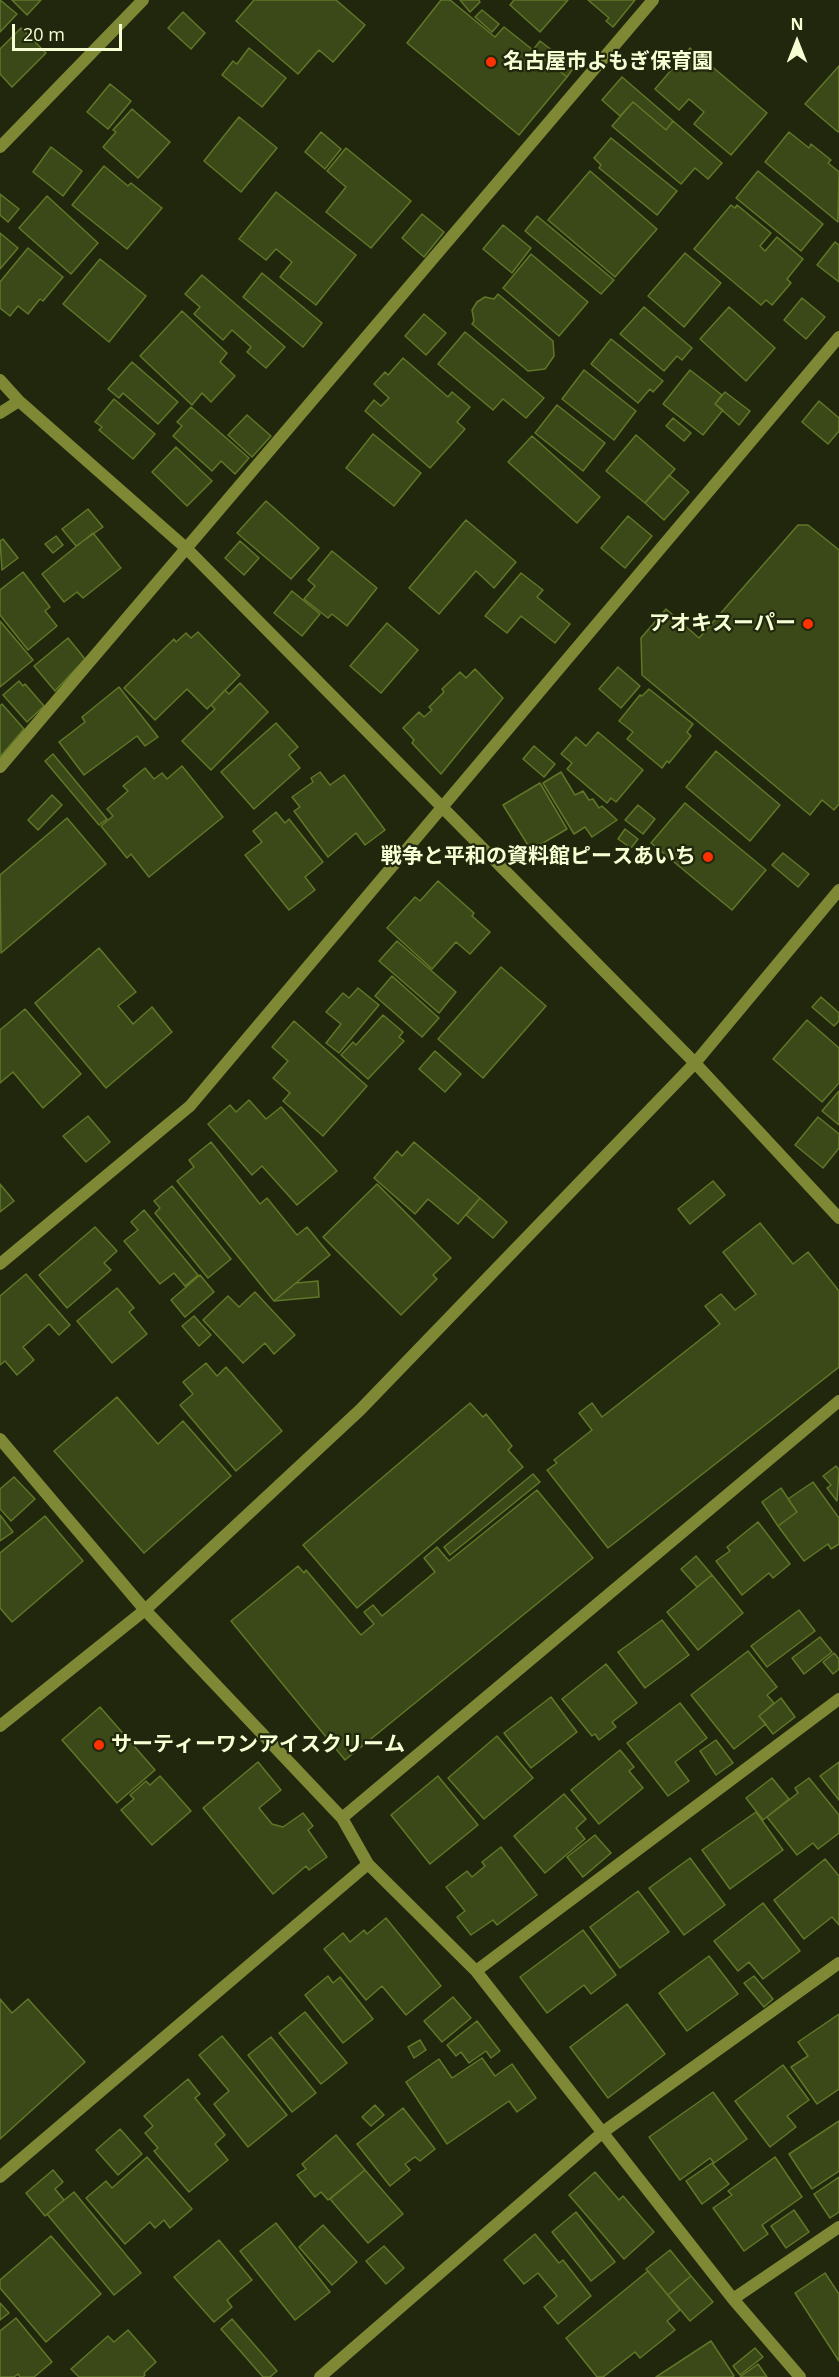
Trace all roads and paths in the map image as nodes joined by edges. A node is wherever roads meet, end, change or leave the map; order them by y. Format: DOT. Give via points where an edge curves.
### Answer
graph roads {
  1 [pos="143,0"];
  2 [pos="653,0"];
  3 [pos="0,147"];
  4 [pos="839,337"];
  5 [pos="0,380"];
  6 [pos="19,401"];
  7 [pos="0,413"];
  8 [pos="187,549"];
  9 [pos="0,767"];
  10 [pos="442,808"];
  11 [pos="839,890"];
  12 [pos="695,1063"];
  13 [pos="839,1218"];
  14 [pos="0,1264"];
  15 [pos="839,1401"];
  16 [pos="0,1439"];
  17 [pos="145,1610"];
  18 [pos="839,1699"];
  19 [pos="0,1726"];
  20 [pos="342,1818"];
  21 [pos="368,1864"];
  22 [pos="839,1963"];
  23 [pos="476,1971"];
  24 [pos="603,2132"];
  25 [pos="0,2177"];
  26 [pos="839,2227"];
  27 [pos="733,2299"];
  28 [pos="320,2377"];
  29 [pos="800,2377"];
  1 -- 3 [label="street"];
  2 -- 8 [label="street"];
  4 -- 10 [label="street"];
  5 -- 6 [label="street"];
  6 -- 7 [label="street"];
  6 -- 8 [label="street"];
  8 -- 9 [label="street"];
  8 -- 10 [label="street"];
  10 -- 12 [label="street"];
  10 -- 14 [label="street" via="190,1106"];
  11 -- 12 [label="street"];
  12 -- 13 [label="street"];
  12 -- 17 [label="street" via="360,1410"];
  15 -- 20 [label="street"];
  16 -- 17 [label="street"];
  17 -- 19 [label="street"];
  17 -- 20 [label="street"];
  18 -- 23 [label="street"];
  20 -- 21 [label="street"];
  21 -- 23 [label="street"];
  21 -- 25 [label="street"];
  22 -- 24 [label="street"];
  23 -- 24 [label="street"];
  24 -- 27 [label="street"];
  24 -- 28 [label="street"];
  26 -- 27 [label="street"];
  27 -- 29 [label="street"];
}
